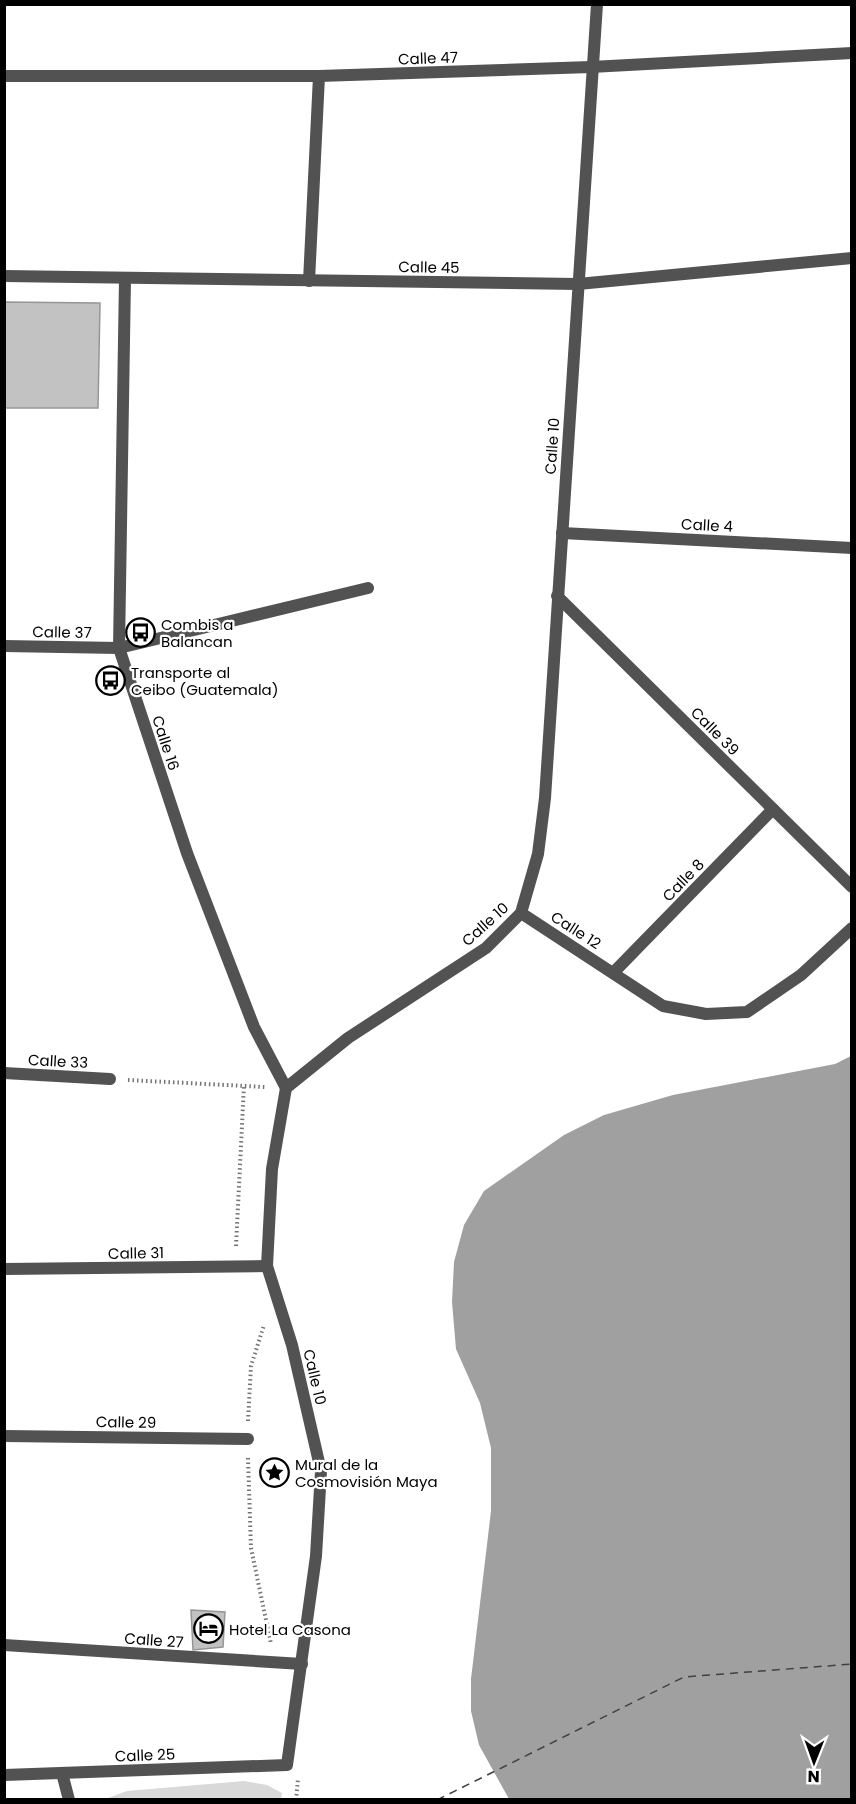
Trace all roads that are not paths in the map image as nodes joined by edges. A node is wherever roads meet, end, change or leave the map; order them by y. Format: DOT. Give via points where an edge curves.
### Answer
graph roads {
  1 [pos="597,4"];
  2 [pos="852,53"];
  3 [pos="591,67"];
  4 [pos="4,76"];
  5 [pos="319,76"];
  6 [pos="852,258"];
  7 [pos="4,276"];
  8 [pos="125,279"];
  9 [pos="309,281"];
  10 [pos="578,284"];
  11 [pos="562,533"];
  12 [pos="852,548"];
  13 [pos="368,588"];
  14 [pos="557,596"];
  15 [pos="4,646"];
  16 [pos="119,648"];
  17 [pos="773,809"];
  18 [pos="852,887"];
  19 [pos="521,913"];
  20 [pos="852,928"];
  21 [pos="614,972"];
  22 [pos="4,1073"];
  23 [pos="110,1079"];
  24 [pos="286,1088"];
  25 [pos="267,1266"];
  26 [pos="4,1269"];
  27 [pos="4,1436"];
  28 [pos="248,1439"];
  29 [pos="4,1645"];
  30 [pos="302,1664"];
  31 [pos="287,1765"];
  32 [pos="62,1773"];
  33 [pos="4,1775"];
  34 [pos="69,1800"];
  1 -- 3 [label="street, Calle 10"];
  2 -- 3 [label="street, Calle 47"];
  3 -- 5 [label="street, Calle 47"];
  3 -- 10 [label="street, Calle 10"];
  4 -- 5 [label="street, Calle 47"];
  5 -- 9 [label="street"];
  6 -- 10 [label="street, Calle 45"];
  7 -- 8 [label="street, Calle 45"];
  8 -- 9 [label="street, Calle 45"];
  8 -- 16 [label="street, Calle 16"];
  9 -- 10 [label="street, Calle 45"];
  10 -- 11 [label="street, Calle 10"];
  11 -- 12 [label="street, Calle 4"];
  11 -- 14 [label="street, Calle 10"];
  13 -- 16 [label="street, Calle 37"];
  14 -- 17 [label="street, Calle 39"];
  14 -- 19 [label="street, Calle 10" via="545,798 538,854"];
  15 -- 16 [label="street, Calle 37"];
  16 -- 24 [label="street, Calle 16" via="187,853 254,1027"];
  17 -- 18 [label="street, Calle 39"];
  17 -- 21 [label="street, Calle 8"];
  19 -- 21 [label="street, Calle 12"];
  19 -- 24 [label="street, Calle 10" via="486,948 348,1038"];
  20 -- 21 [label="street, Calle 12" via="801,975 747,1012 706,1014 663,1006"];
  22 -- 23 [label="street, Calle 33"];
  24 -- 25 [label="street, Calle 10" via="272,1169"];
  25 -- 26 [label="street, Calle 31"];
  25 -- 30 [label="street, Calle 10" via="292,1345 321,1471 316,1556"];
  27 -- 28 [label="street, Calle 29"];
  29 -- 30 [label="street, Calle 27"];
  30 -- 31 [label="street, Calle 10"];
  31 -- 32 [label="street, Calle 25"];
  32 -- 33 [label="street, Calle 25"];
  32 -- 34 [label="street"];
}
